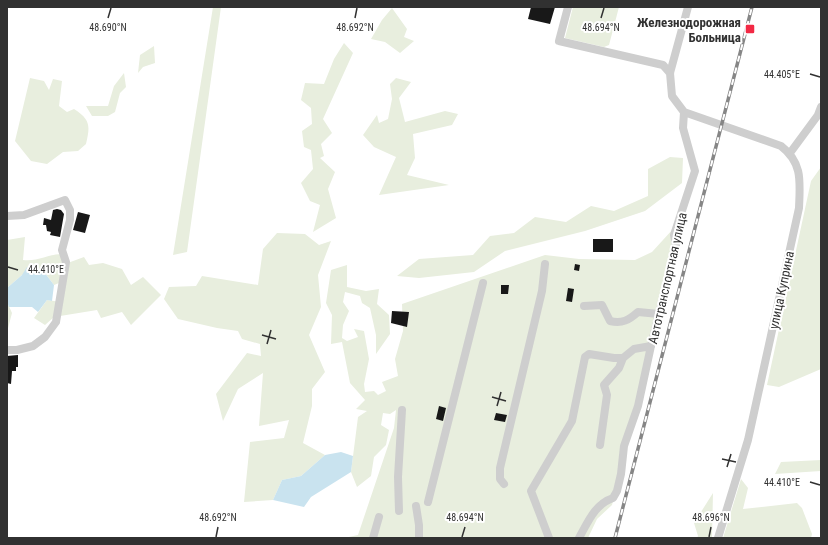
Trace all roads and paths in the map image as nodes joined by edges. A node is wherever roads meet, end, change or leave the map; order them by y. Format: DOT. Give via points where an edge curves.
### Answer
graph roads {
  1 [pos="568,7"];
  2 [pos="688,7"];
  3 [pos="670,73"];
  4 [pos="821,107"];
  5 [pos="684,112"];
  6 [pos="790,153"];
  7 [pos="7,216"];
  8 [pos="545,264"];
  9 [pos="483,283"];
  10 [pos="584,306"];
  11 [pos="659,314"];
  12 [pos="651,346"];
  13 [pos="7,350"];
  14 [pos="623,358"];
  15 [pos="402,410"];
  16 [pos="600,444"];
  17 [pos="504,484"];
  18 [pos="428,502"];
  19 [pos="416,506"];
  20 [pos="399,511"];
  21 [pos="379,517"];
  22 [pos="373,538"];
  23 [pos="419,538"];
  24 [pos="549,538"];
  25 [pos="579,538"];
  26 [pos="718,538"];
  1 -- 3 [label="street" via="559,41 663,65"];
  2 -- 3 [label="street"];
  3 -- 5 [label="street" via="672,96"];
  4 -- 6 [label="street"];
  5 -- 6 [label="street" via="781,146"];
  5 -- 11 [label="street, Автотранспортная улица" via="683,128 695,171 674,235 676,246"];
  6 -- 26 [label="street, улица Куприна" via="796,163 800,180 799,208 748,440"];
  7 -- 13 [label="street" via="24,215 65,200 70,210 62,250 66,262 56,322 45,337 33,346"];
  8 -- 17 [label="street" via="542,291 500,468 500,479"];
  9 -- 18 [label="street"];
  10 -- 11 [label="street" via="602,305 610,321 618,323 638,312"];
  11 -- 12 [label="street, Автотранспортная улица"];
  12 -- 14 [label="street" via="634,349"];
  12 -- 25 [label="street, Автотранспортная улица" via="638,406 622,457 617,491 613,498 604,501 596,509"];
  14 -- 16 [label="street" via="619,368 604,385 607,394"];
  14 -- 24 [label="street" via="589,354 585,357 572,421 531,490"];
  15 -- 20 [label="street" via="398,477"];
  19 -- 23 [label="street"];
  21 -- 22 [label="street"];
}
